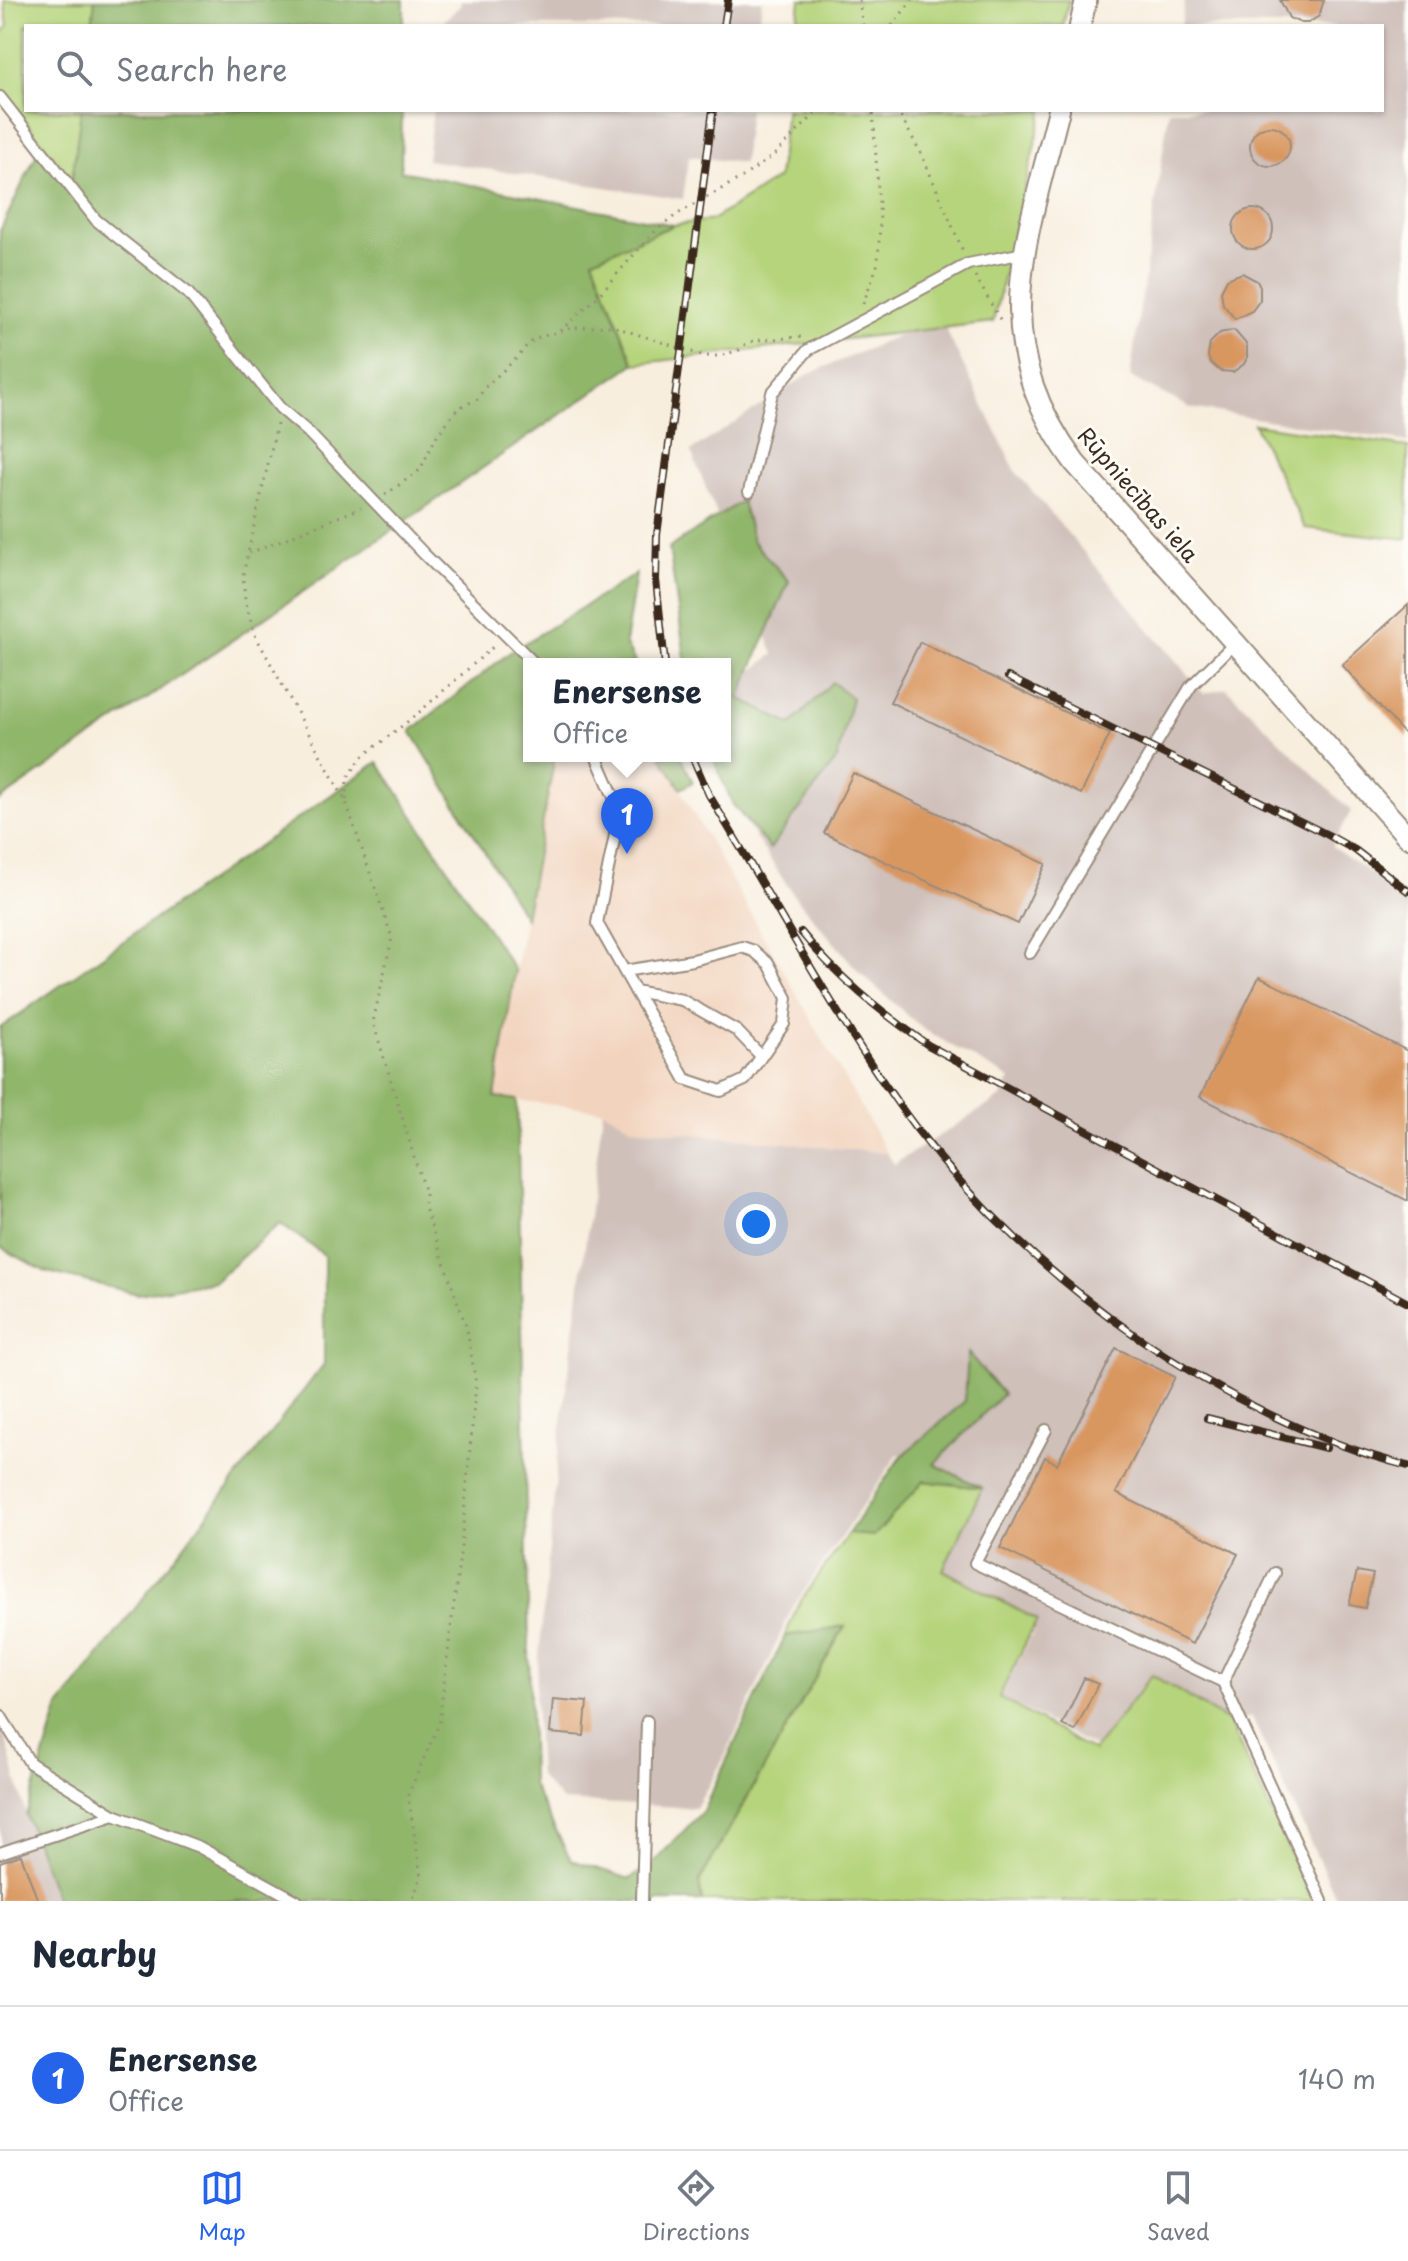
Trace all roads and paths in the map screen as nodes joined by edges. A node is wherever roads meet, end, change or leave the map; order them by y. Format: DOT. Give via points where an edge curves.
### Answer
graph roads {
  1 [pos="859,0"];
  2 [pos="912,0"];
  3 [pos="1086,0"];
  4 [pos="863,24"];
  5 [pos="894,24"];
  6 [pos="1080,24"];
  7 [pos="0,97"];
  8 [pos="817,112"];
  9 [pos="873,112"];
  10 [pos="898,112"];
  11 [pos="1059,112"];
  12 [pos="1024,253"];
  13 [pos="968,264"];
  14 [pos="1019,322"];
  15 [pos="856,323"];
  16 [pos="558,333"];
  17 [pos="821,343"];
  18 [pos="280,408"];
  19 [pos="749,492"];
  20 [pos="375,503"];
  21 [pos="248,553"];
  22 [pos="506,636"];
  23 [pos="1235,643"];
  24 [pos="529,658"];
  25 [pos="599,762"];
  26 [pos="346,802"];
  27 [pos="1408,837"];
  28 [pos="1030,953"];
  29 [pos="624,971"];
  30 [pos="635,991"];
  31 [pos="761,1056"];
  32 [pos="1046,1430"];
  33 [pos="1275,1573"];
  34 [pos="1223,1682"];
  35 [pos="0,1715"];
  36 [pos="647,1721"];
  37 [pos="114,1815"];
  38 [pos="1,1852"];
  39 [pos="297,1901"];
  40 [pos="412,1901"];
  41 [pos="642,1901"];
  42 [pos="1322,1901"];
  1 -- 4 [label="path"];
  2 -- 5 [label="path"];
  3 -- 6 [label="street"];
  7 -- 18 [label="lane" via="96,220 188,293"];
  8 -- 16 [label="path" via="773,156 651,235"];
  9 -- 15 [label="path" via="878,263"];
  10 -- 13 [label="path"];
  11 -- 12 [label="street, Rūpniecības iela"];
  12 -- 13 [label="lane"];
  12 -- 14 [label="street, Rūpniecības iela"];
  13 -- 14 [label="path" via="1001,321"];
  13 -- 15 [label="lane"];
  14 -- 23 [label="street, Rūpniecības iela" via="1032,386 1061,445"];
  15 -- 17 [label="lane"];
  16 -- 17 [label="path" via="612,326 704,356 720,356 769,337 815,334"];
  16 -- 20 [label="path" via="527,345 478,399 458,408 420,470"];
  17 -- 19 [label="lane" via="808,350 772,393"];
  18 -- 20 [label="lane"];
  18 -- 21 [label="path"];
  20 -- 21 [label="path"];
  20 -- 22 [label="lane"];
  21 -- 26 [label="path" via="243,575 254,633"];
  22 -- 24 [label="lane"];
  22 -- 26 [label="path" via="362,757 347,779"];
  23 -- 27 [label="street, Rūpniecības iela"];
  23 -- 28 [label="lane" via="1191,686"];
  25 -- 29 [label="lane" via="620,811 597,923"];
  26 -- 40 [label="path" via="392,938 373,1022 425,1193 425,1208 467,1329 476,1384 439,1724 408,1795 421,1876"];
  29 -- 30 [label="lane"];
  29 -- 31 [label="lane" via="742,947 754,951 769,964 787,998 784,1024"];
  30 -- 31 [label="lane" via="682,1000 737,1031"];
  30 -- 31 [label="lane" via="685,1079 721,1091 745,1080"];
  32 -- 34 [label="lane" via="975,1563"];
  33 -- 34 [label="lane"];
  34 -- 42 [label="lane"];
  35 -- 37 [label="lane" via="30,1763"];
  36 -- 41 [label="lane"];
  37 -- 38 [label="lane"];
  37 -- 39 [label="lane" via="199,1847"];
}
